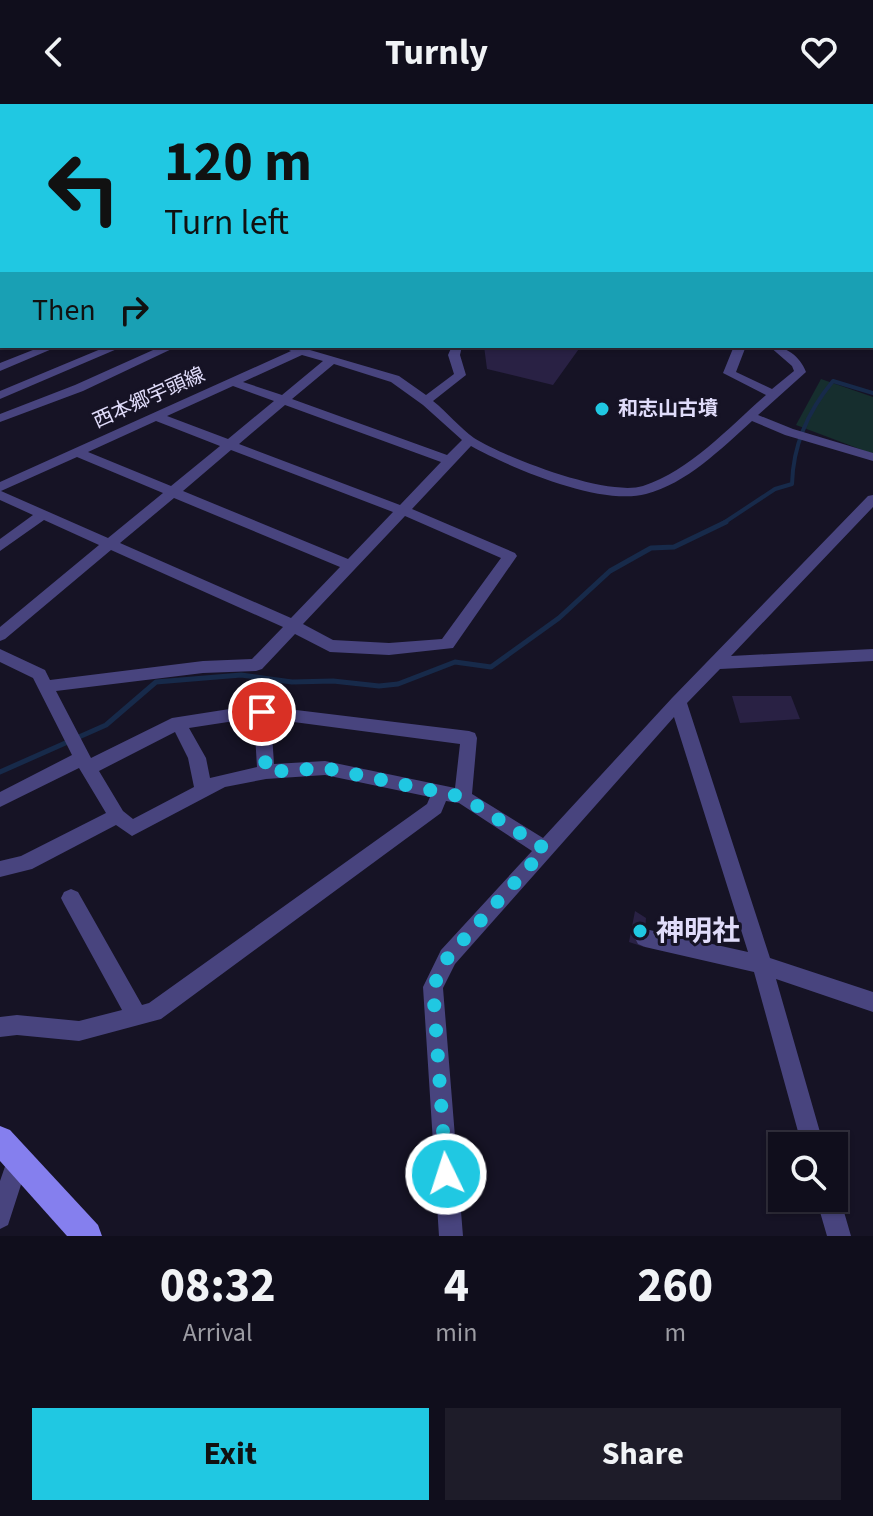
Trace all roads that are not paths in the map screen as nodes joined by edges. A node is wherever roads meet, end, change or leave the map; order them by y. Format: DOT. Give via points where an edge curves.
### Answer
graph roads {
  1 [pos="48,348"];
  2 [pos="113,348"];
  3 [pos="168,348"];
  4 [pos="308,348"];
  5 [pos="456,348"];
  6 [pos="739,348"];
  7 [pos="777,348"];
  8 [pos="333,359"];
  9 [pos="0,367"];
  10 [pos="233,382"];
  11 [pos="774,394"];
  12 [pos="0,395"];
  13 [pos="281,401"];
  14 [pos="425,401"];
  15 [pos="751,416"];
  16 [pos="157,417"];
  17 [pos="0,418"];
  18 [pos="469,440"];
  19 [pos="231,444"];
  20 [pos="77,452"];
  21 [pos="873,457"];
  22 [pos="451,461"];
  23 [pos="0,487"];
  24 [pos="171,491"];
  25 [pos="0,495"];
  26 [pos="873,499"];
  27 [pos="404,511"];
  28 [pos="43,514"];
  29 [pos="867,515"];
  30 [pos="111,543"];
  31 [pos="0,546"];
  32 [pos="351,566"];
  33 [pos="292,625"];
  34 [pos="0,635"];
  35 [pos="0,655"];
  36 [pos="873,655"];
  37 [pos="717,663"];
  38 [pos="47,686"];
  39 [pos="678,702"];
  40 [pos="262,712"];
  41 [pos="178,723"];
  42 [pos="86,763"];
  43 [pos="266,772"];
  44 [pos="204,791"];
  45 [pos="440,792"];
  46 [pos="463,797"];
  47 [pos="0,800"];
  48 [pos="117,816"];
  49 [pos="545,849"];
  50 [pos="0,869"];
  51 [pos="71,898"];
  52 [pos="645,938"];
  53 [pos="762,965"];
  54 [pos="873,1002"];
  55 [pos="137,1017"];
  56 [pos="0,1027"];
  57 [pos="809,1132"];
  58 [pos="9,1150"];
  59 [pos="832,1212"];
  60 [pos="0,1217"];
  61 [pos="87,1236"];
  62 [pos="451,1236"];
  63 [pos="839,1236"];
  1 -- 9 [label="street"];
  2 -- 12 [label="street"];
  3 -- 17 [label="street"];
  4 -- 8 [label="street"];
  4 -- 10 [label="street, 西本郷宇頭線"];
  5 -- 14 [label="street" via="460,375"];
  6 -- 11 [label="street" via="729,373"];
  7 -- 11 [label="street" via="800,372"];
  8 -- 13 [label="street"];
  8 -- 14 [label="street" via="395,379"];
  10 -- 13 [label="street"];
  10 -- 16 [label="street, 西本郷宇頭線"];
  11 -- 15 [label="street"];
  13 -- 19 [label="street"];
  13 -- 22 [label="street"];
  14 -- 18 [label="street"];
  15 -- 18 [label="street" via="682,470 643,491 581,485"];
  15 -- 21 [label="street"];
  16 -- 19 [label="street"];
  16 -- 20 [label="street, 西本郷宇頭線"];
  18 -- 22 [label="street"];
  19 -- 24 [label="street"];
  19 -- 27 [label="street"];
  20 -- 23 [label="street, 西本郷宇頭線"];
  20 -- 24 [label="street"];
  22 -- 27 [label="street"];
  24 -- 30 [label="street"];
  24 -- 32 [label="street"];
  25 -- 28 [label="street"];
  26 -- 29 [label="street"];
  27 -- 32 [label="street"];
  27 -- 33 [label="street" via="510,556 447,644 389,649 330,646"];
  28 -- 30 [label="street"];
  28 -- 31 [label="street"];
  29 -- 37 [label="street"];
  30 -- 33 [label="street"];
  30 -- 34 [label="street"];
  32 -- 33 [label="street"];
  33 -- 38 [label="street" via="256,665"];
  35 -- 38 [label="street" via="39,674"];
  36 -- 37 [label="street"];
  37 -- 39 [label="street"];
  38 -- 42 [label="street"];
  39 -- 49 [label="street"];
  39 -- 53 [label="street"];
  40 -- 41 [label="street"];
  40 -- 43 [label="street"];
  40 -- 46 [label="street" via="469,738"];
  41 -- 42 [label="street"];
  41 -- 44 [label="street" via="197,758"];
  42 -- 47 [label="street"];
  42 -- 48 [label="street"];
  43 -- 44 [label="street" via="221,781"];
  43 -- 45 [label="street" via="325,768"];
  44 -- 48 [label="street" via="132,828"];
  45 -- 46 [label="street"];
  45 -- 55 [label="street" via="435,808 154,1012"];
  46 -- 49 [label="street"];
  48 -- 50 [label="street" via="25,863"];
  49 -- 62 [label="street" via="448,957 433,987"];
  51 -- 55 [label="street"];
  52 -- 53 [label="street"];
  53 -- 54 [label="street"];
  53 -- 57 [label="street"];
  55 -- 56 [label="street" via="79,1031"];
  58 -- 60 [label="street"];
  58 -- 61 [label="street"];
  59 -- 63 [label="street"];
}
